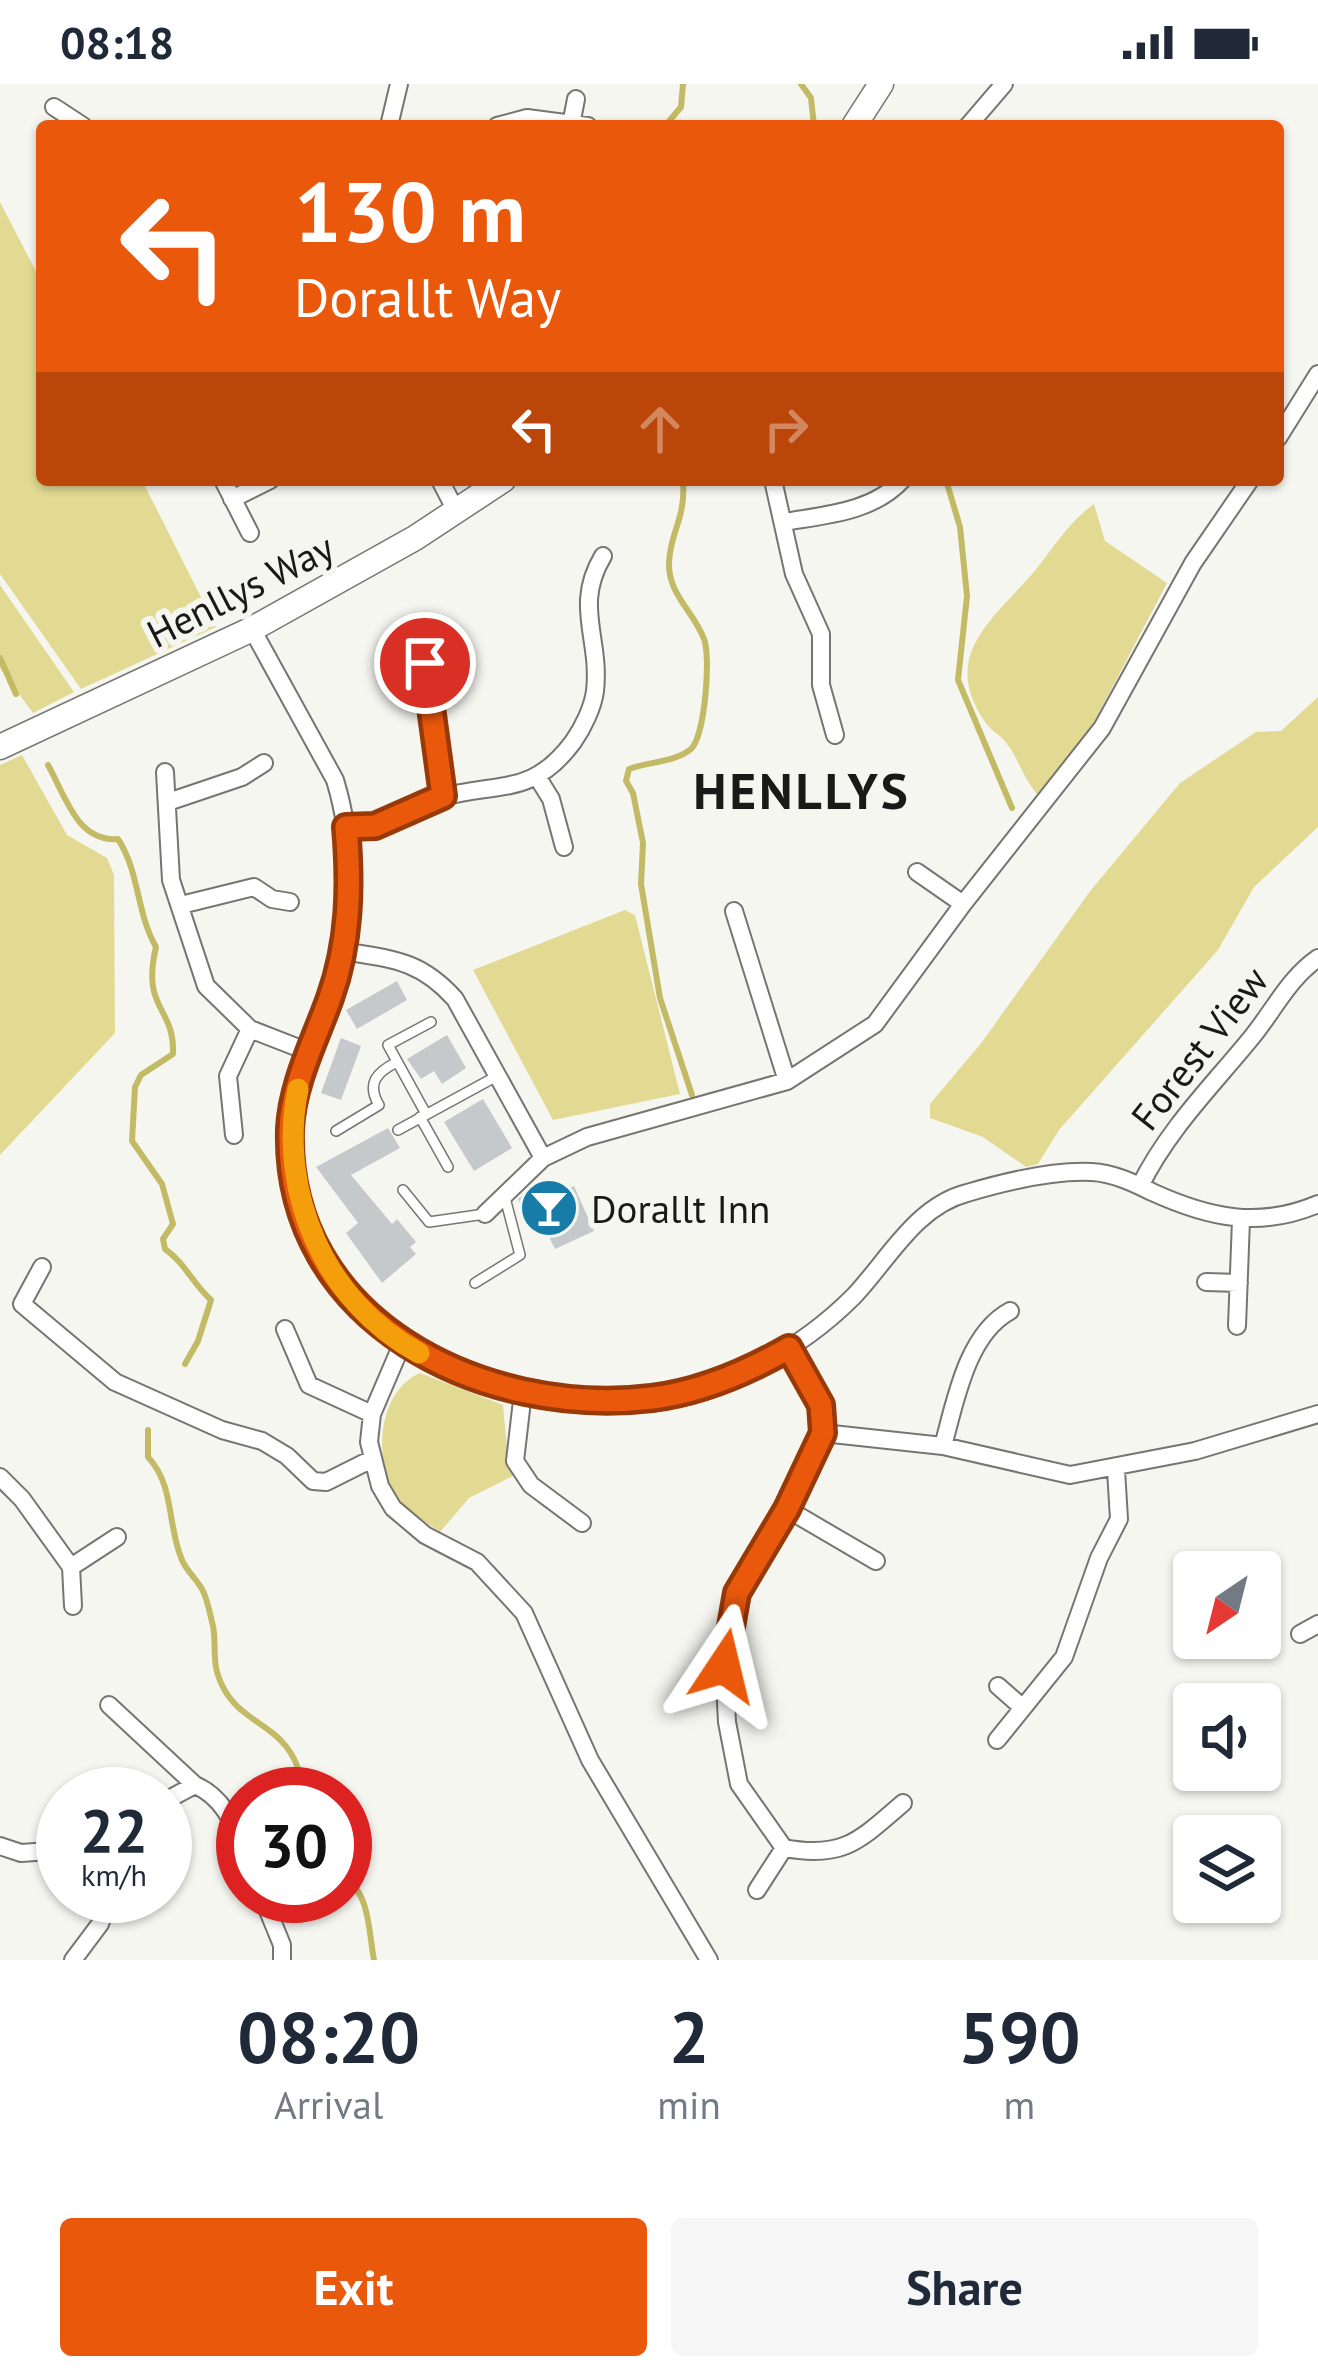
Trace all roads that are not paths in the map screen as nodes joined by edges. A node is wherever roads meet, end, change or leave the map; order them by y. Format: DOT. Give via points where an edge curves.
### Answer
graph roads {
  1 [pos="399,84"];
  2 [pos="881,84"];
  3 [pos="1004,84"];
  4 [pos="576,100"];
  5 [pos="54,107"];
  6 [pos="74,120"];
  7 [pos="390,120"];
  8 [pos="573,120"];
  9 [pos="858,120"];
  10 [pos="973,120"];
  11 [pos="1318,374"];
  12 [pos="1284,428"];
  13 [pos="226,486"];
  14 [pos="258,486"];
  15 [pos="443,486"];
  16 [pos="495,486"];
  17 [pos="775,486"];
  18 [pos="896,486"];
  19 [pos="1246,486"];
  20 [pos="232,499"];
  21 [pos="457,513"];
  22 [pos="785,523"];
  23 [pos="250,533"];
  24 [pos="603,556"];
  25 [pos="252,629"];
  26 [pos="425,663"];
  27 [pos="835,735"];
  28 [pos="0,747"];
  29 [pos="264,763"];
  30 [pos="166,772"];
  31 [pos="538,778"];
  32 [pos="443,796"];
  33 [pos="169,802"];
  34 [pos="346,827"];
  35 [pos="564,847"];
  36 [pos="916,872"];
  37 [pos="290,902"];
  38 [pos="963,904"];
  39 [pos="182,905"];
  40 [pos="734,911"];
  41 [pos="343,951"];
  42 [pos="1318,958"];
  43 [pos="431,1022"];
  44 [pos="250,1029"];
  45 [pos="309,1052"];
  46 [pos="397,1062"];
  47 [pos="497,1076"];
  48 [pos="787,1081"];
  49 [pos="423,1116"];
  50 [pos="398,1130"];
  51 [pos="336,1131"];
  52 [pos="234,1135"];
  53 [pos="543,1158"];
  54 [pos="448,1167"];
  55 [pos="1140,1186"];
  56 [pos="403,1190"];
  57 [pos="504,1194"];
  58 [pos="1318,1204"];
  59 [pos="485,1214"];
  60 [pos="1241,1220"];
  61 [pos="42,1267"];
  62 [pos="1206,1282"];
  63 [pos="1238,1282"];
  64 [pos="476,1283"];
  65 [pos="1010,1311"];
  66 [pos="1237,1326"];
  67 [pos="285,1329"];
  68 [pos="402,1344"];
  69 [pos="789,1348"];
  70 [pos="524,1392"];
  71 [pos="372,1414"];
  72 [pos="1318,1414"];
  73 [pos="823,1433"];
  74 [pos="943,1446"];
  75 [pos="372,1459"];
  76 [pos="1116,1470"];
  77 [pos="0,1477"];
  78 [pos="787,1509"];
  79 [pos="582,1523"];
  80 [pos="117,1538"];
  81 [pos="876,1561"];
  82 [pos="71,1567"];
  83 [pos="73,1606"];
  84 [pos="1318,1624"];
  85 [pos="1300,1634"];
  86 [pos="998,1686"];
  87 [pos="109,1705"];
  88 [pos="1023,1708"];
  89 [pos="997,1740"];
  90 [pos="194,1785"];
  91 [pos="216,1799"];
  92 [pos="902,1803"];
  93 [pos="0,1846"];
  94 [pos="784,1848"];
  95 [pos="36,1851"];
  96 [pos="757,1890"];
  97 [pos="100,1923"];
  98 [pos="274,1923"];
  99 [pos="74,1960"];
  100 [pos="282,1960"];
  101 [pos="709,1960"];
  1 -- 7 [label="street"];
  2 -- 9 [label="street"];
  3 -- 10 [label="street"];
  4 -- 8 [label="street"];
  5 -- 6 [label="street"];
  11 -- 12 [label="street"];
  13 -- 20 [label="street"];
  14 -- 20 [label="street"];
  15 -- 21 [label="street"];
  16 -- 21 [label="street, Henllys Way"];
  17 -- 22 [label="street"];
  18 -- 22 [label="street" via="859,508"];
  19 -- 38 [label="street" via="1193,563 1102,728"];
  20 -- 23 [label="street"];
  21 -- 25 [label="street, Henllys Way"];
  22 -- 27 [label="street" via="794,574 821,634 821,685"];
  24 -- 31 [label="street" via="586,592 595,697 579,734"];
  25 -- 28 [label="street, Henllys Way"];
  25 -- 34 [label="street" via="335,781"];
  26 -- 32 [label="street"];
  29 -- 33 [label="street"];
  30 -- 33 [label="street"];
  31 -- 32 [label="street"];
  31 -- 35 [label="street"];
  32 -- 34 [label="street" via="375,826"];
  33 -- 39 [label="street" via="171,880"];
  34 -- 41 [label="street"];
  36 -- 38 [label="street"];
  37 -- 39 [label="street" via="254,887"];
  38 -- 48 [label="street" via="875,1024"];
  39 -- 44 [label="street" via="206,986"];
  40 -- 48 [label="street"];
  41 -- 45 [label="street"];
  41 -- 47 [label="street" via="421,967 440,982"];
  42 -- 55 [label="street, Forest View" via="1188,1109"];
  43 -- 46 [label="lane" via="388,1045"];
  44 -- 45 [label="street"];
  44 -- 52 [label="street" via="228,1076"];
  45 -- 68 [label="street" via="290,1126 298,1202 342,1286"];
  46 -- 49 [label="lane"];
  46 -- 51 [label="lane" via="374,1079 379,1106"];
  47 -- 49 [label="lane"];
  47 -- 53 [label="street"];
  48 -- 53 [label="street" via="587,1137"];
  49 -- 50 [label="lane"];
  49 -- 54 [label="lane"];
  53 -- 57 [label="street"];
  55 -- 60 [label="street"];
  55 -- 69 [label="street" via="1091,1172 961,1194 931,1211 854,1296"];
  56 -- 59 [label="lane" via="429,1222"];
  57 -- 59 [label="street"];
  57 -- 64 [label="lane" via="520,1255"];
  58 -- 60 [label="street"];
  60 -- 63 [label="street"];
  61 -- 75 [label="street" via="22,1304 115,1382 262,1441 313,1481"];
  62 -- 63 [label="street"];
  63 -- 66 [label="street"];
  65 -- 74 [label="street" via="990,1322"];
  67 -- 71 [label="street" via="309,1385"];
  68 -- 70 [label="street"];
  68 -- 71 [label="street"];
  69 -- 70 [label="street" via="726,1379 657,1398"];
  69 -- 73 [label="street" via="821,1405"];
  70 -- 79 [label="street" via="515,1461 532,1485"];
  71 -- 75 [label="street"];
  72 -- 76 [label="street"];
  73 -- 74 [label="street"];
  73 -- 78 [label="street"];
  74 -- 76 [label="street" via="1053,1473"];
  75 -- 101 [label="street" via="393,1508 477,1562 524,1613 590,1760"];
  76 -- 88 [label="street" via="1120,1519 1064,1657"];
  77 -- 82 [label="street"];
  78 -- 81 [label="street"];
  78 -- 94 [label="street" via="737,1593 724,1666 739,1784"];
  80 -- 82 [label="street"];
  82 -- 83 [label="street"];
  84 -- 85 [label="street"];
  86 -- 88 [label="street"];
  87 -- 90 [label="street"];
  88 -- 89 [label="street"];
  90 -- 91 [label="street"];
  92 -- 94 [label="street" via="844,1848 820,1855"];
  93 -- 95 [label="street"];
  94 -- 96 [label="street"];
  97 -- 99 [label="street"];
  98 -- 100 [label="street"];
}
